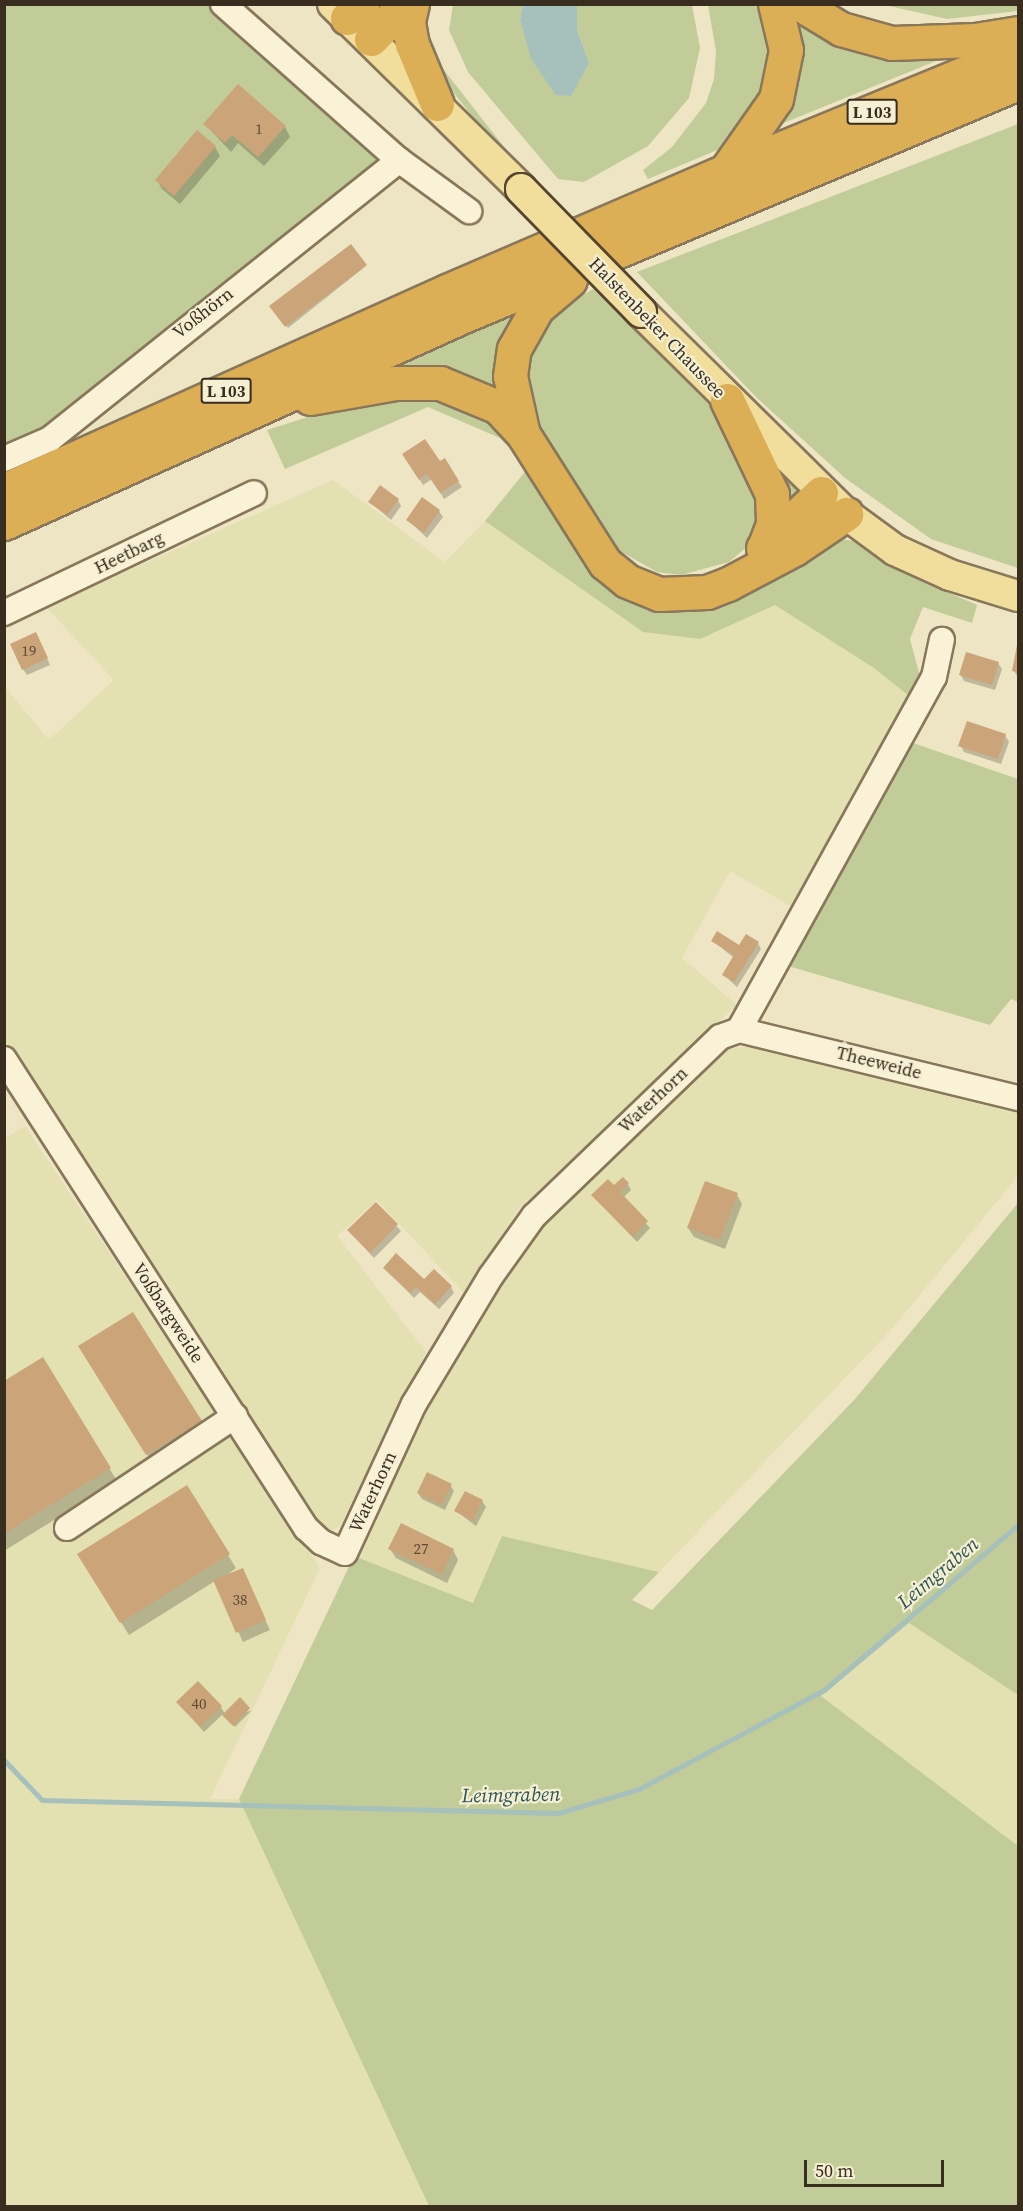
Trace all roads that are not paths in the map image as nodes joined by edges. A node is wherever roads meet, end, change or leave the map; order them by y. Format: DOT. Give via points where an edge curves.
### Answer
graph roads {
  1 [pos="223,4"];
  2 [pos="405,4"];
  3 [pos="411,4"];
  4 [pos="775,4"];
  5 [pos="800,4"];
  6 [pos="353,16"];
  7 [pos="1018,33"];
  8 [pos="1018,51"];
  9 [pos="1018,83"];
  10 [pos="437,104"];
  11 [pos="399,160"];
  12 [pos="726,171"];
  13 [pos="469,211"];
  14 [pos="589,263"];
  15 [pos="727,400"];
  16 [pos="265,406"];
  17 [pos="523,434"];
  18 [pos="4,459"];
  19 [pos="4,490"];
  20 [pos="254,493"];
  21 [pos="821,493"];
  22 [pos="846,514"];
  23 [pos="4,523"];
  24 [pos="764,547"];
  25 [pos="728,584"];
  26 [pos="1018,596"];
  27 [pos="4,613"];
  28 [pos="942,640"];
  29 [pos="739,1030"];
  30 [pos="4,1059"];
  31 [pos="1018,1098"];
  32 [pos="235,1416"];
  33 [pos="67,1528"];
  34 [pos="345,1554"];
  1 -- 11 [label="street"];
  2 -- 6 [label="highway"];
  3 -- 10 [label="highway" via="408,22 412,44"];
  4 -- 12 [label="highway" via="786,50 777,99"];
  5 -- 7 [label="highway" via="841,29 892,43 975,40"];
  6 -- 10 [label="main road, Halstenbeker Chaussee"];
  8 -- 12 [label="highway, L 103"];
  9 -- 14 [label="highway, L 103"];
  10 -- 15 [label="main road, Halstenbeker Chaussee, bridge"];
  11 -- 13 [label="street"];
  11 -- 18 [label="street, Voßhörn" via="50,439"];
  12 -- 19 [label="highway, L 103"];
  14 -- 16 [label="highway, L 103"];
  14 -- 17 [label="highway, L 103" via="537,308 518,337 510,376"];
  15 -- 21 [label="main road, Halstenbeker Chaussee"];
  15 -- 24 [label="highway, L 103" via="772,494 773,525"];
  16 -- 17 [label="highway, L 103" via="396,383 440,383 498,407"];
  16 -- 23 [label="highway, L 103"];
  17 -- 25 [label="highway, L 103" via="597,553 615,573 640,587 672,596 707,592"];
  20 -- 27 [label="street, Heetbarg"];
  21 -- 22 [label="main road, Halstenbeker Chaussee"];
  21 -- 24 [label="highway, L 103"];
  22 -- 25 [label="highway, L 103" via="794,549"];
  22 -- 26 [label="main road, Halstenbeker Chaussee" via="895,550 950,575"];
  24 -- 25 [label="highway, L 103"];
  28 -- 29 [label="street" via="934,677"];
  29 -- 31 [label="street, Theeweide"];
  29 -- 34 [label="street, Waterhorn" via="720,1037 534,1216 492,1276 414,1404"];
  30 -- 32 [label="street, Voßbargweide"];
  32 -- 33 [label="street"];
  32 -- 34 [label="street, Voßbargweide" via="306,1528 321,1542"];
}
